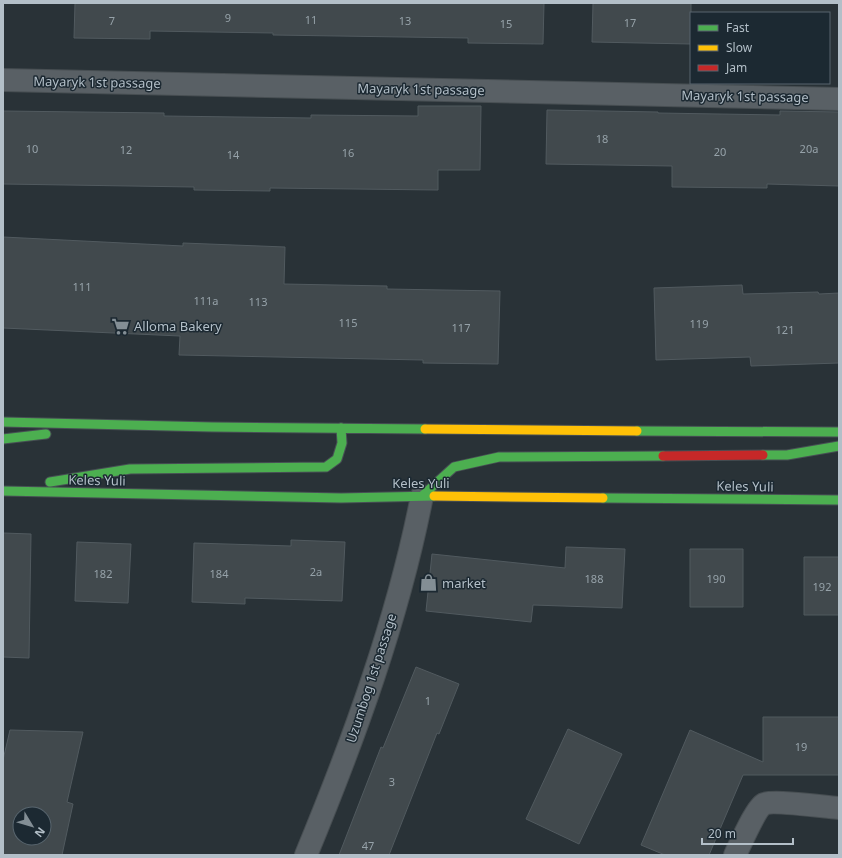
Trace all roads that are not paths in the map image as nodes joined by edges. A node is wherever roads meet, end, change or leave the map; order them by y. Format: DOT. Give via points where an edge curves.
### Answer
graph roads {
  1 [pos="3,80"];
  2 [pos="839,99"];
  3 [pos="3,422"];
  4 [pos="121,425"];
  5 [pos="341,428"];
  6 [pos="839,432"];
  7 [pos="3,439"];
  8 [pos="839,446"];
  9 [pos="3,491"];
  10 [pos="422,496"];
  11 [pos="839,500"];
  12 [pos="839,808"];
  13 [pos="306,855"];
  14 [pos="735,855"];
  1 -- 2 [label="street, Mayaryk 1st passage"];
  3 -- 4 [label="main road"];
  4 -- 5 [label="main road"];
  4 -- 7 [label="main road"];
  5 -- 6 [label="main road"];
  5 -- 9 [label="main road" via="342,443 337,459 326,467 130,469"];
  8 -- 10 [label="main road" via="787,455 499,457 454,467"];
  9 -- 10 [label="main road, Keles Yuli" via="342,498"];
  10 -- 11 [label="main road, Keles Yuli"];
  10 -- 13 [label="street, Uzumbog 1st passage" via="416,528 382,651 334,786"];
  12 -- 14 [label="street" via="775,802 764,804 757,812"];
}
